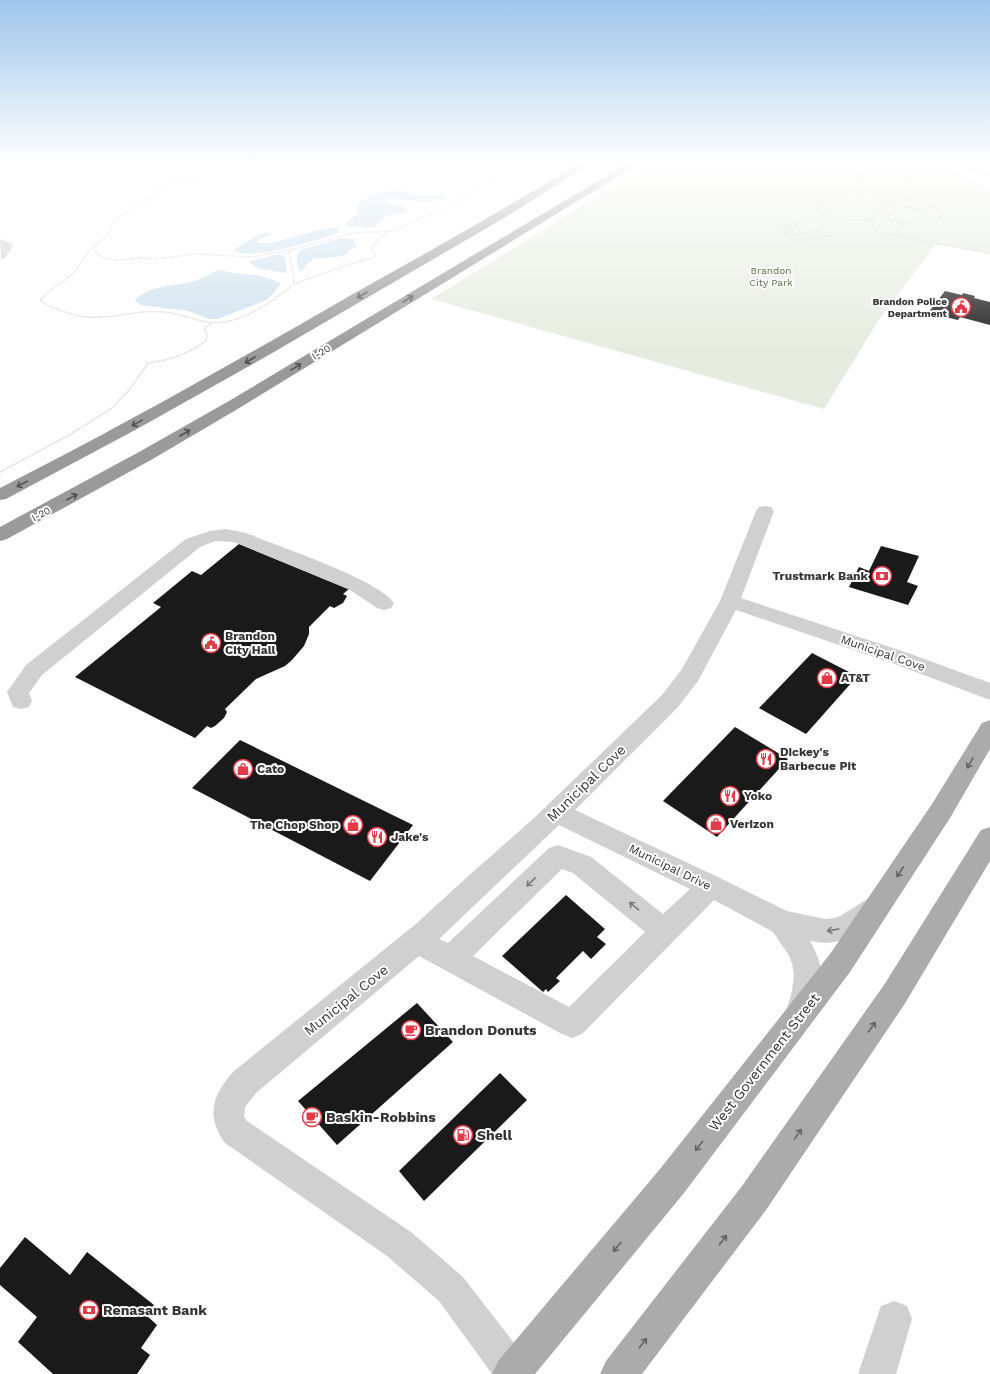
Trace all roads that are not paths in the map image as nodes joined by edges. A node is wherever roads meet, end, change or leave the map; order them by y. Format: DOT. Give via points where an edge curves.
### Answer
graph roads {
  1 [pos="483,225"];
  2 [pos="532,225"];
  3 [pos="0,495"];
  4 [pos="765,511"];
  5 [pos="0,535"];
  6 [pos="730,601"];
  7 [pos="384,603"];
  8 [pos="990,692"];
  9 [pos="21,701"];
  10 [pos="990,729"];
  11 [pos="556,812"];
  12 [pos="990,838"];
  13 [pos="711,886"];
  14 [pos="879,905"];
  15 [pos="783,923"];
  16 [pos="664,931"];
  17 [pos="417,941"];
  18 [pos="451,959"];
  19 [pos="801,1014"];
  20 [pos="894,1319"];
  21 [pos="513,1373"];
  22 [pos="619,1374"];
  23 [pos="877,1374"];
  1 -- 3 [label="highway, one-way" via="84,453"];
  5 -- 2 [label="highway, I-20, one-way" via="235,404"];
  4 -- 6 [label="street, Municipal Cove"];
  6 -- 8 [label="street, Municipal Cove" via="900,658"];
  6 -- 11 [label="street, Municipal Cove" via="690,675 670,701"];
  7 -- 9 [label="street" via="357,585 239,537 216,534 193,543 34,670 18,692"];
  10 -- 14 [label="main road, West Government Street, one-way" via="941,811"];
  11 -- 13 [label="street, Municipal Drive"];
  11 -- 17 [label="street, Municipal Cove"];
  22 -- 12 [label="main road, one-way" via="754,1198 894,995"];
  13 -- 15 [label="street, Municipal Drive"];
  13 -- 16 [label="street"];
  14 -- 15 [label="street, Municipal Drive, one-way" via="848,926 835,930 825,931"];
  14 -- 19 [label="main road, West Government Street" via="840,963"];
  15 -- 19 [label="street, Municipal Drive" via="800,949 808,970"];
  16 -- 18 [label="street" via="572,1024"];
  16 -- 18 [label="street, one-way" via="582,865 558,856"];
  17 -- 18 [label="street"];
  17 -- 21 [label="street, Municipal Cove" via="245,1082 233,1095 229,1108 229,1122 236,1132 248,1141 399,1244 451,1288"];
  19 -- 21 [label="main road, West Government Street, one-way" via="672,1181"];
  20 -- 23 [label="street"];
}
